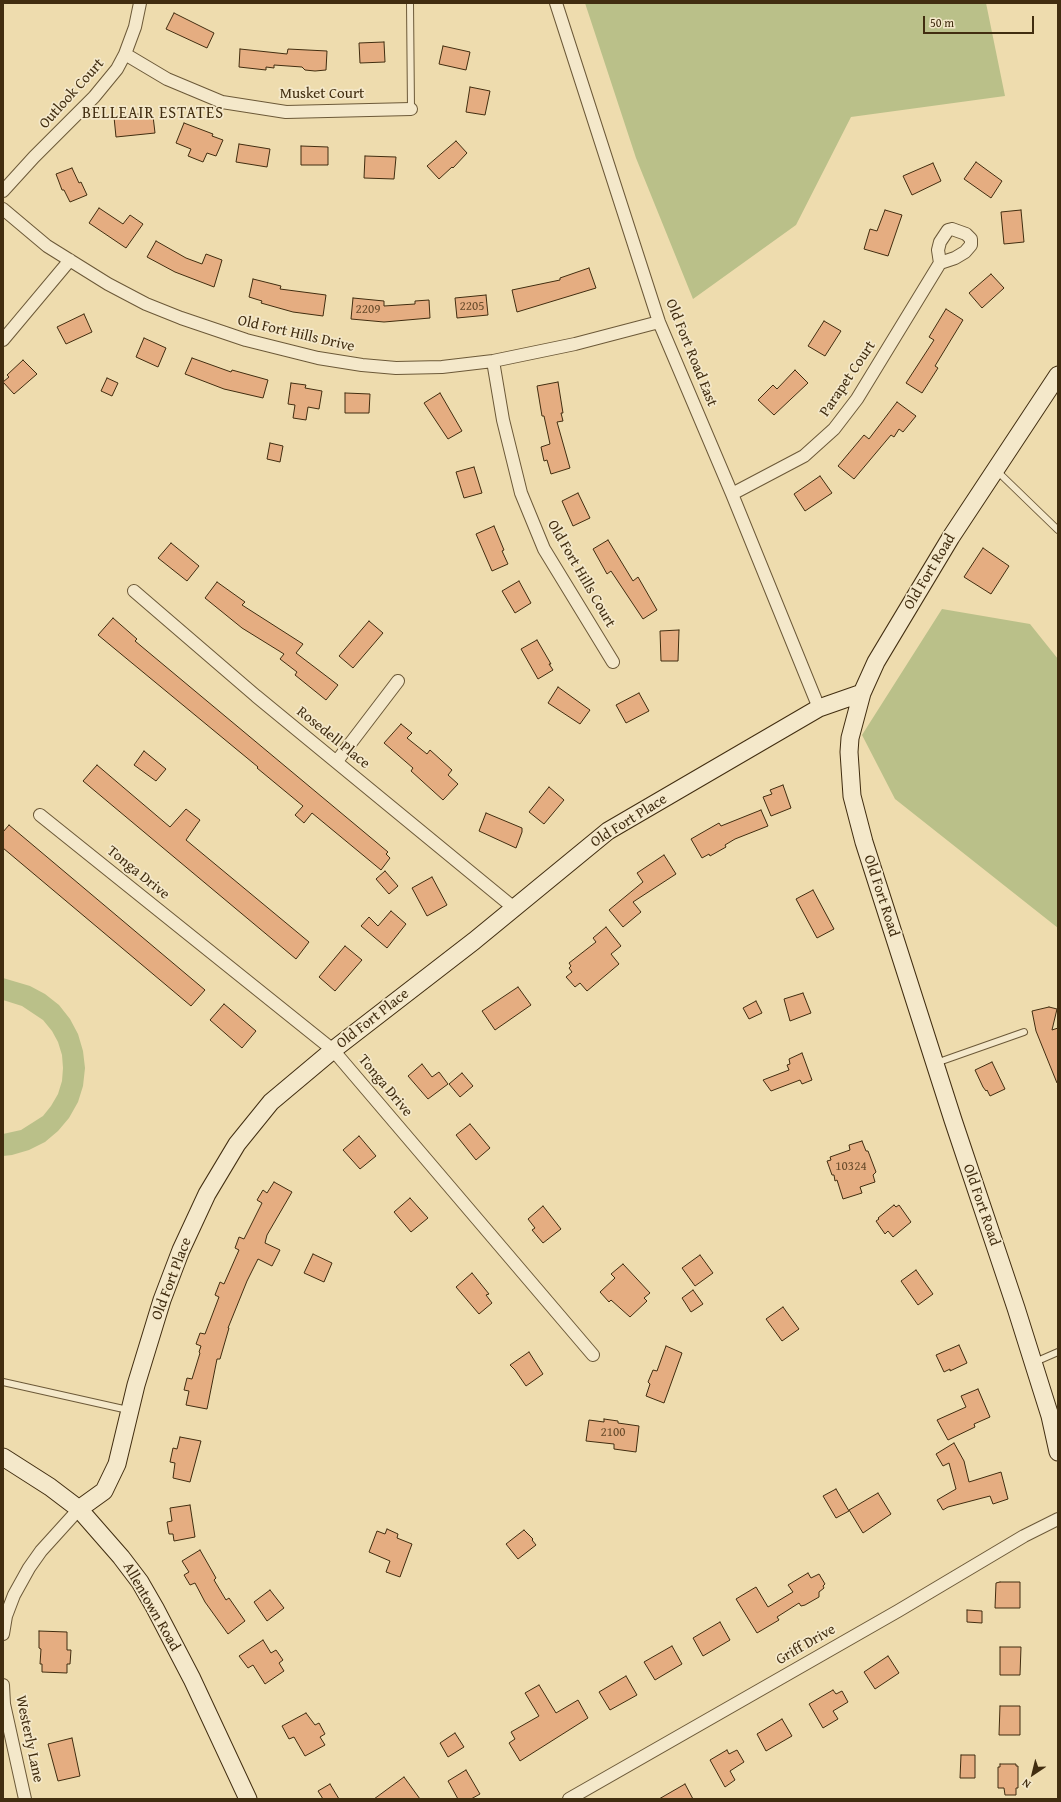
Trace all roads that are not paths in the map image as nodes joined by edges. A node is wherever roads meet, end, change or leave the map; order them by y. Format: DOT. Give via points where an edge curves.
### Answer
graph roads {
  1 [pos="140,3"];
  2 [pos="410,3"];
  3 [pos="556,3"];
  4 [pos="125,54"];
  5 [pos="411,109"];
  6 [pos="3,191"];
  7 [pos="3,209"];
  8 [pos="70,260"];
  9 [pos="940,263"];
  10 [pos="659,322"];
  11 [pos="3,340"];
  12 [pos="493,361"];
  13 [pos="1058,375"];
  14 [pos="995,468"];
  15 [pos="732,494"];
  16 [pos="1058,530"];
  17 [pos="134,591"];
  18 [pos="613,662"];
  19 [pos="398,681"];
  20 [pos="862,693"];
  21 [pos="819,708"];
  22 [pos="336,761"];
  23 [pos="40,814"];
  24 [pos="514,908"];
  25 [pos="1024,1032"];
  26 [pos="333,1050"];
  27 [pos="935,1063"];
  28 [pos="1058,1352"];
  29 [pos="593,1356"];
  30 [pos="1033,1363"];
  31 [pos="3,1382"];
  32 [pos="129,1410"];
  33 [pos="1058,1452"];
  34 [pos="3,1457"];
  35 [pos="79,1509"];
  36 [pos="1058,1519"];
  37 [pos="3,1634"];
  38 [pos="3,1685"];
  39 [pos="26,1799"];
  40 [pos="248,1799"];
  41 [pos="569,1799"];
  1 -- 4 [label="street, Outlook Court"];
  2 -- 5 [label="lane"];
  3 -- 10 [label="street, Old Fort Road East"];
  4 -- 5 [label="street, Musket Court" via="167,79 222,102 286,112"];
  4 -- 6 [label="street, Outlook Court" via="117,69 94,98"];
  7 -- 8 [label="street, Old Fort Hills Drive" via="47,246"];
  8 -- 11 [label="street"];
  8 -- 12 [label="street, Old Fort Hills Drive" via="146,304 217,331 286,351 362,365 396,368 442,367"];
  9 -- 15 [label="street, Parapet Court" via="857,399 834,429 804,456"];
  10 -- 12 [label="street, Old Fort Hills Drive" via="575,344"];
  10 -- 15 [label="street, Old Fort Road East"];
  12 -- 18 [label="street, Old Fort Hills Court" via="503,420 521,493 544,549"];
  13 -- 14 [label="main road, Old Fort Road"];
  14 -- 16 [label="lane"];
  14 -- 20 [label="main road, Old Fort Road" via="876,662"];
  15 -- 21 [label="street, Old Fort Road East"];
  17 -- 22 [label="street, Rosedell Place"];
  19 -- 22 [label="street"];
  20 -- 21 [label="main road, Old Fort Place"];
  20 -- 27 [label="main road, Old Fort Road" via="850,738 849,768 852,796 864,842"];
  21 -- 24 [label="main road, Old Fort Place" via="608,831"];
  22 -- 24 [label="street, Rosedell Place"];
  23 -- 26 [label="street, Tonga Drive"];
  24 -- 26 [label="main road, Old Fort Place"];
  25 -- 27 [label="lane"];
  26 -- 29 [label="street, Tonga Drive"];
  26 -- 32 [label="main road, Old Fort Place" via="271,1102 237,1144 207,1194 181,1250 162,1300"];
  27 -- 30 [label="main road, Old Fort Road"];
  28 -- 30 [label="lane"];
  30 -- 33 [label="main road, Old Fort Road" via="1050,1416"];
  31 -- 32 [label="lane"];
  32 -- 35 [label="main road, Old Fort Place" via="117,1464 104,1490"];
  34 -- 35 [label="main road, Allentown Road"];
  35 -- 37 [label="street" via="54,1535 29,1568 14,1595"];
  35 -- 40 [label="main road, Allentown Road" via="121,1556 140,1582 192,1679"];
  36 -- 41 [label="street, Griff Drive" via="1024,1536"];
  38 -- 39 [label="street, Westerly Lane" via="4,1704"];
}
